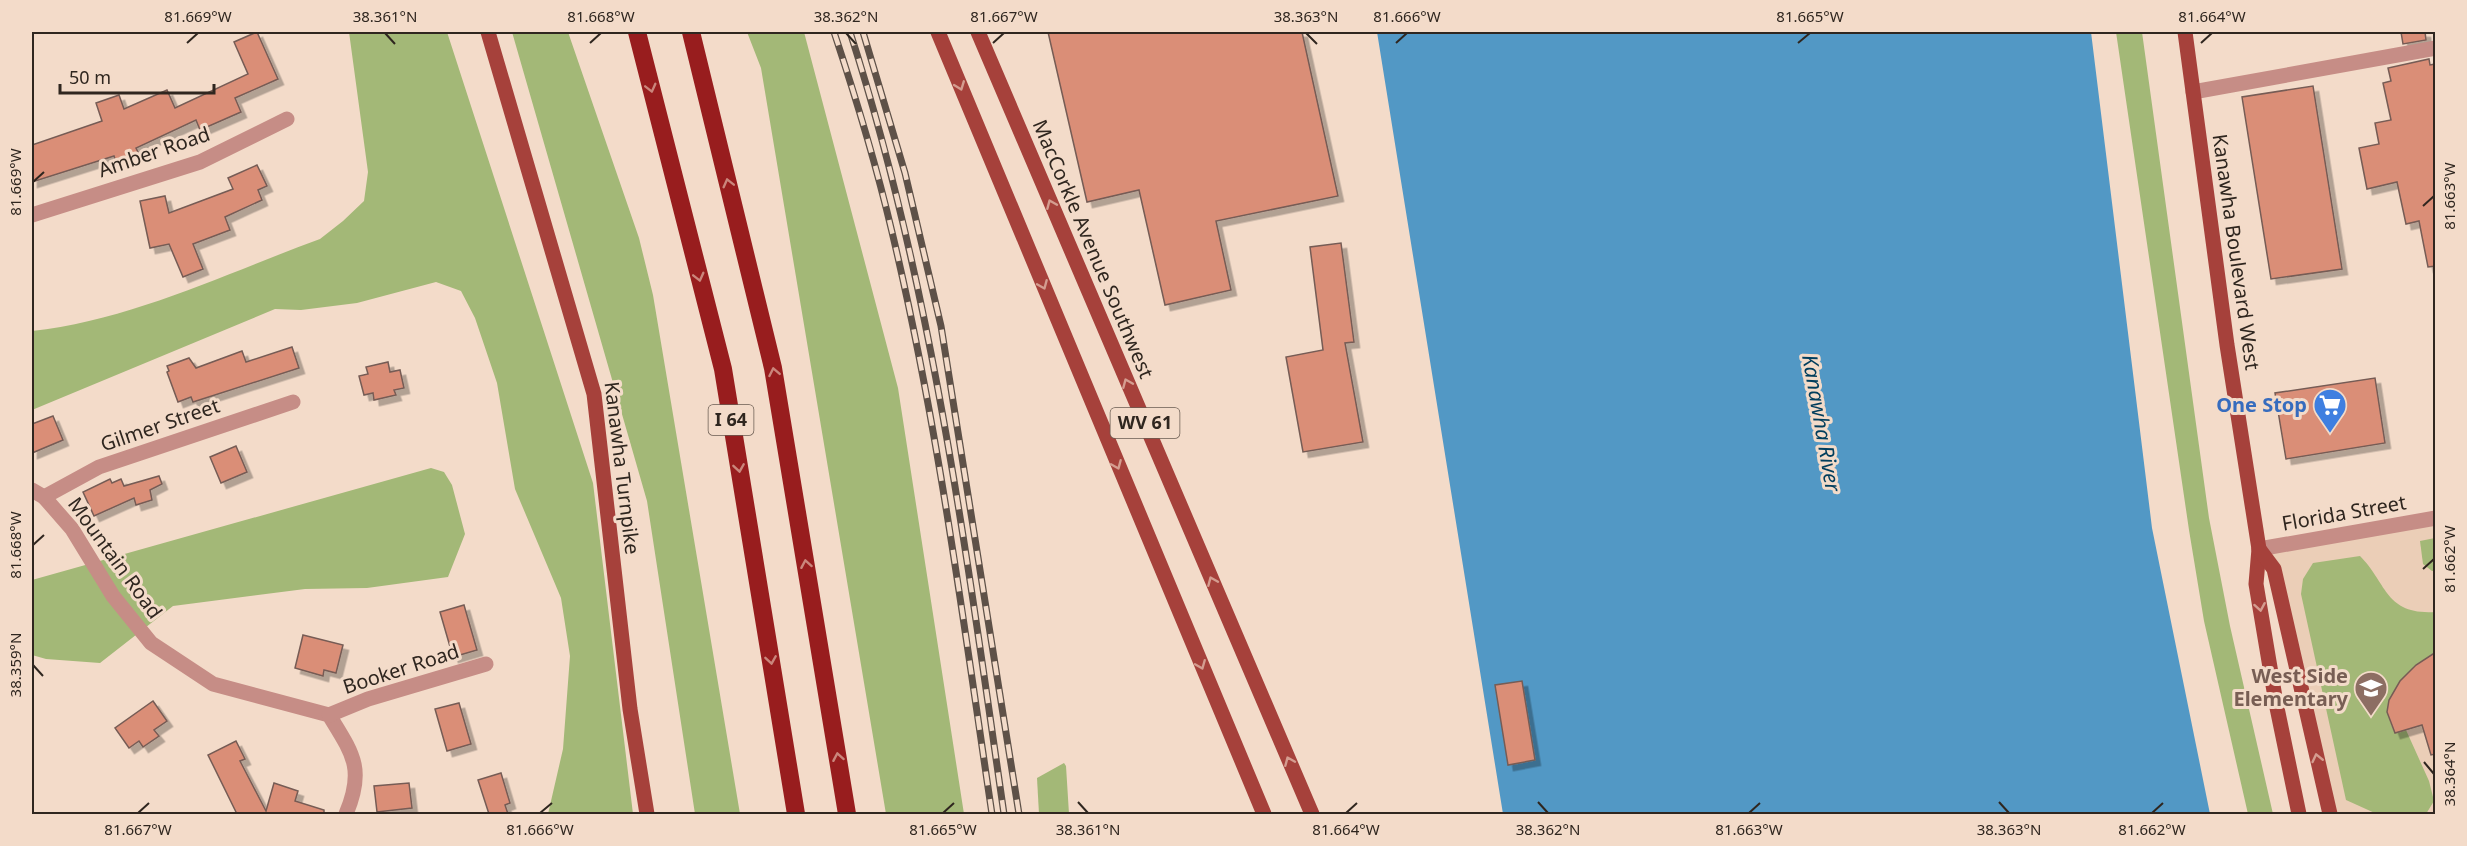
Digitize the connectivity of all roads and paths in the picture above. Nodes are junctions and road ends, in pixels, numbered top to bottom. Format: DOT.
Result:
graph roads {
  1 [pos="488,32"];
  2 [pos="637,32"];
  3 [pos="691,32"];
  4 [pos="938,32"];
  5 [pos="978,32"];
  6 [pos="2185,32"];
  7 [pos="2436,48"];
  8 [pos="2193,92"];
  9 [pos="287,119"];
  10 [pos="32,215"];
  11 [pos="293,402"];
  12 [pos="38,493"];
  13 [pos="2436,518"];
  14 [pos="2259,549"];
  15 [pos="486,664"];
  16 [pos="329,716"];
  17 [pos="346,814"];
  18 [pos="647,814"];
  19 [pos="796,814"];
  20 [pos="848,814"];
  21 [pos="1264,814"];
  22 [pos="1312,814"];
  23 [pos="2299,814"];
  24 [pos="2330,814"];
  1 -- 18 [label="main road, Kanawha Turnpike"];
  2 -- 19 [label="highway, I 64, one-way"];
  20 -- 3 [label="highway, I 64, one-way"];
  4 -- 21 [label="main road, WV 61, one-way"];
  22 -- 5 [label="main road, MacCorkle Avenue Southwest / WV 61, one-way"];
  6 -- 8 [label="main road, Kanawha Boulevard West"];
  7 -- 8 [label="street"];
  8 -- 14 [label="main road, Kanawha Boulevard West"];
  9 -- 10 [label="street, Amber Road"];
  11 -- 12 [label="street, Gilmer Street"];
  12 -- 16 [label="street, Mountain Road"];
  13 -- 14 [label="street, Florida Street"];
  14 -- 23 [label="main road, Kanawha Boulevard West, one-way"];
  24 -- 14 [label="main road, Kanawha Boulevard West, one-way"];
  15 -- 16 [label="street, Booker Road"];
  16 -- 17 [label="street"];
}
